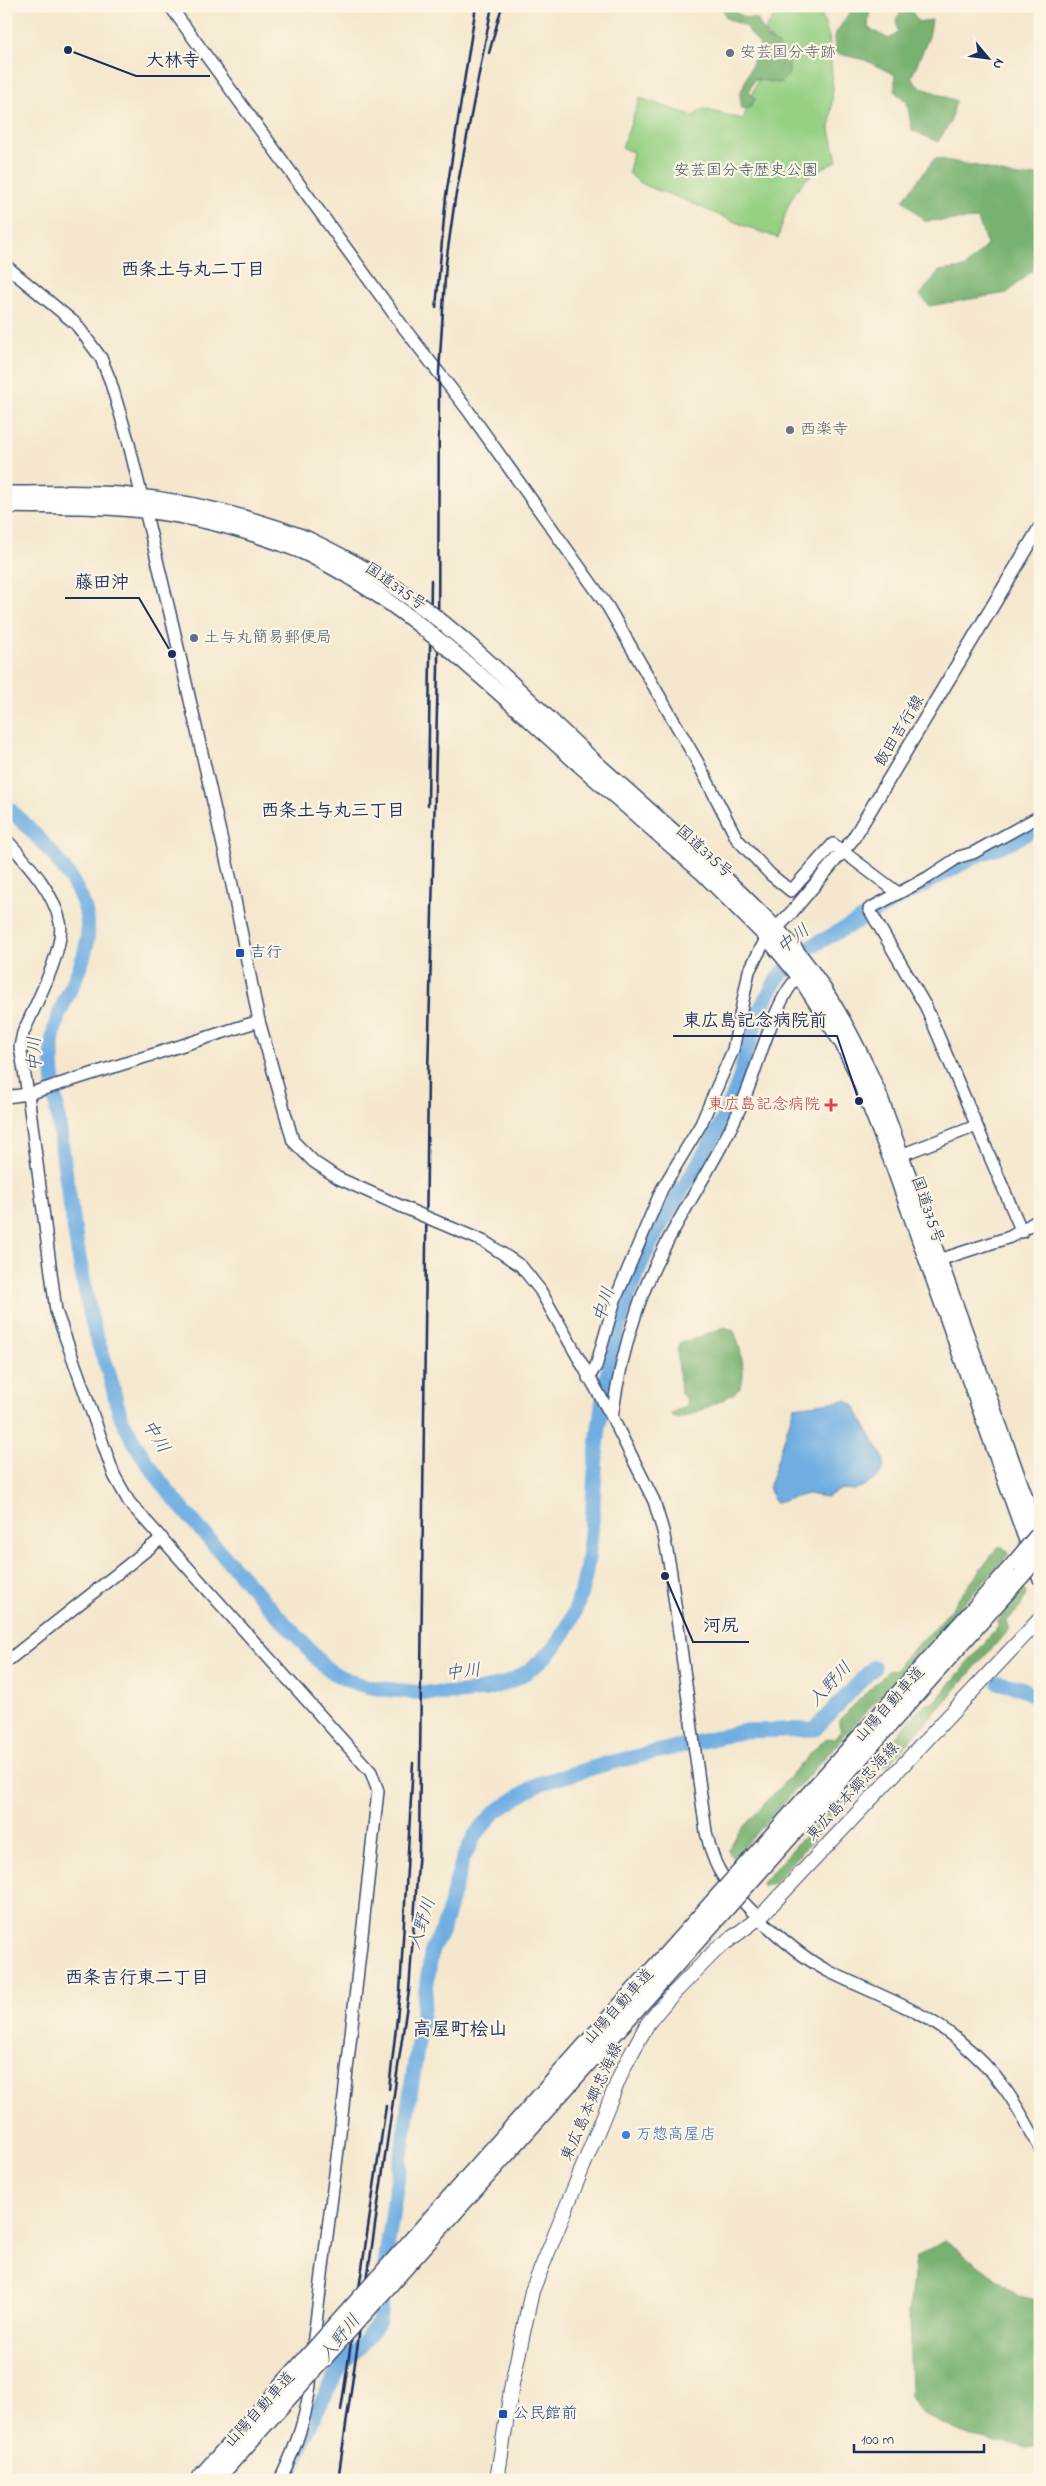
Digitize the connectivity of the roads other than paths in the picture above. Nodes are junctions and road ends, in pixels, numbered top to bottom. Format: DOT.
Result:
graph roads {
  1 [pos="170,6"];
  2 [pos="6,266"];
  3 [pos="6,494"];
  4 [pos="144,504"];
  5 [pos="6,505"];
  6 [pos="1040,526"];
  7 [pos="1040,816"];
  8 [pos="6,839"];
  9 [pos="843,852"];
  10 [pos="898,893"];
  11 [pos="771,933"];
  12 [pos="802,973"];
  13 [pos="259,1021"];
  14 [pos="28,1094"];
  15 [pos="6,1097"];
  16 [pos="976,1126"];
  17 [pos="901,1155"];
  18 [pos="1040,1219"];
  19 [pos="1022,1232"];
  20 [pos="939,1260"];
  21 [pos="591,1383"];
  22 [pos="612,1417"];
  23 [pos="1040,1533"];
  24 [pos="162,1538"];
  25 [pos="1040,1539"];
  26 [pos="1040,1554"];
  27 [pos="1019,1569"];
  28 [pos="1040,1577"];
  29 [pos="1040,1618"];
  30 [pos="6,1662"];
  31 [pos="742,1880"];
  32 [pos="760,1918"];
  33 [pos="1040,2148"];
  34 [pos="198,2480"];
  35 [pos="215,2480"];
  36 [pos="280,2480"];
  37 [pos="497,2480"];
  1 -- 9 [label="street"];
  2 -- 4 [label="street"];
  3 -- 4 [label="highway, 国道375号"];
  4 -- 5 [label="highway, 国道375号"];
  4 -- 11 [label="highway, 国道375号, bridge"];
  4 -- 13 [label="street"];
  6 -- 9 [label="main road, 飯田吉行線"];
  7 -- 10 [label="street"];
  8 -- 14 [label="street"];
  9 -- 10 [label="street"];
  9 -- 11 [label="main road, 飯田吉行線"];
  10 -- 16 [label="street"];
  11 -- 12 [label="highway, 国道375号"];
  11 -- 21 [label="street"];
  12 -- 17 [label="highway, 国道375号"];
  12 -- 22 [label="street"];
  12 -- 28 [label="highway, 国道375号"];
  13 -- 14 [label="street"];
  13 -- 21 [label="street, bridge"];
  14 -- 15 [label="street"];
  14 -- 24 [label="street"];
  16 -- 17 [label="street"];
  16 -- 19 [label="street"];
  17 -- 20 [label="highway, 国道375号"];
  18 -- 19 [label="street"];
  19 -- 20 [label="street"];
  20 -- 25 [label="highway, 国道375号"];
  21 -- 22 [label="street"];
  22 -- 32 [label="street"];
  23 -- 27 [label="highway, 山陽自動車道, bridge"];
  24 -- 30 [label="street"];
  24 -- 36 [label="street"];
  26 -- 27 [label="highway, 山陽自動車道, bridge"];
  27 -- 31 [label="highway, 山陽自動車道"];
  29 -- 32 [label="main road, 東広島本郷忠海線"];
  31 -- 34 [label="highway, 山陽自動車道, bridge"];
  31 -- 35 [label="highway, 山陽自動車道, bridge"];
  32 -- 33 [label="street"];
  32 -- 37 [label="main road, 東広島本郷忠海線"];
}
